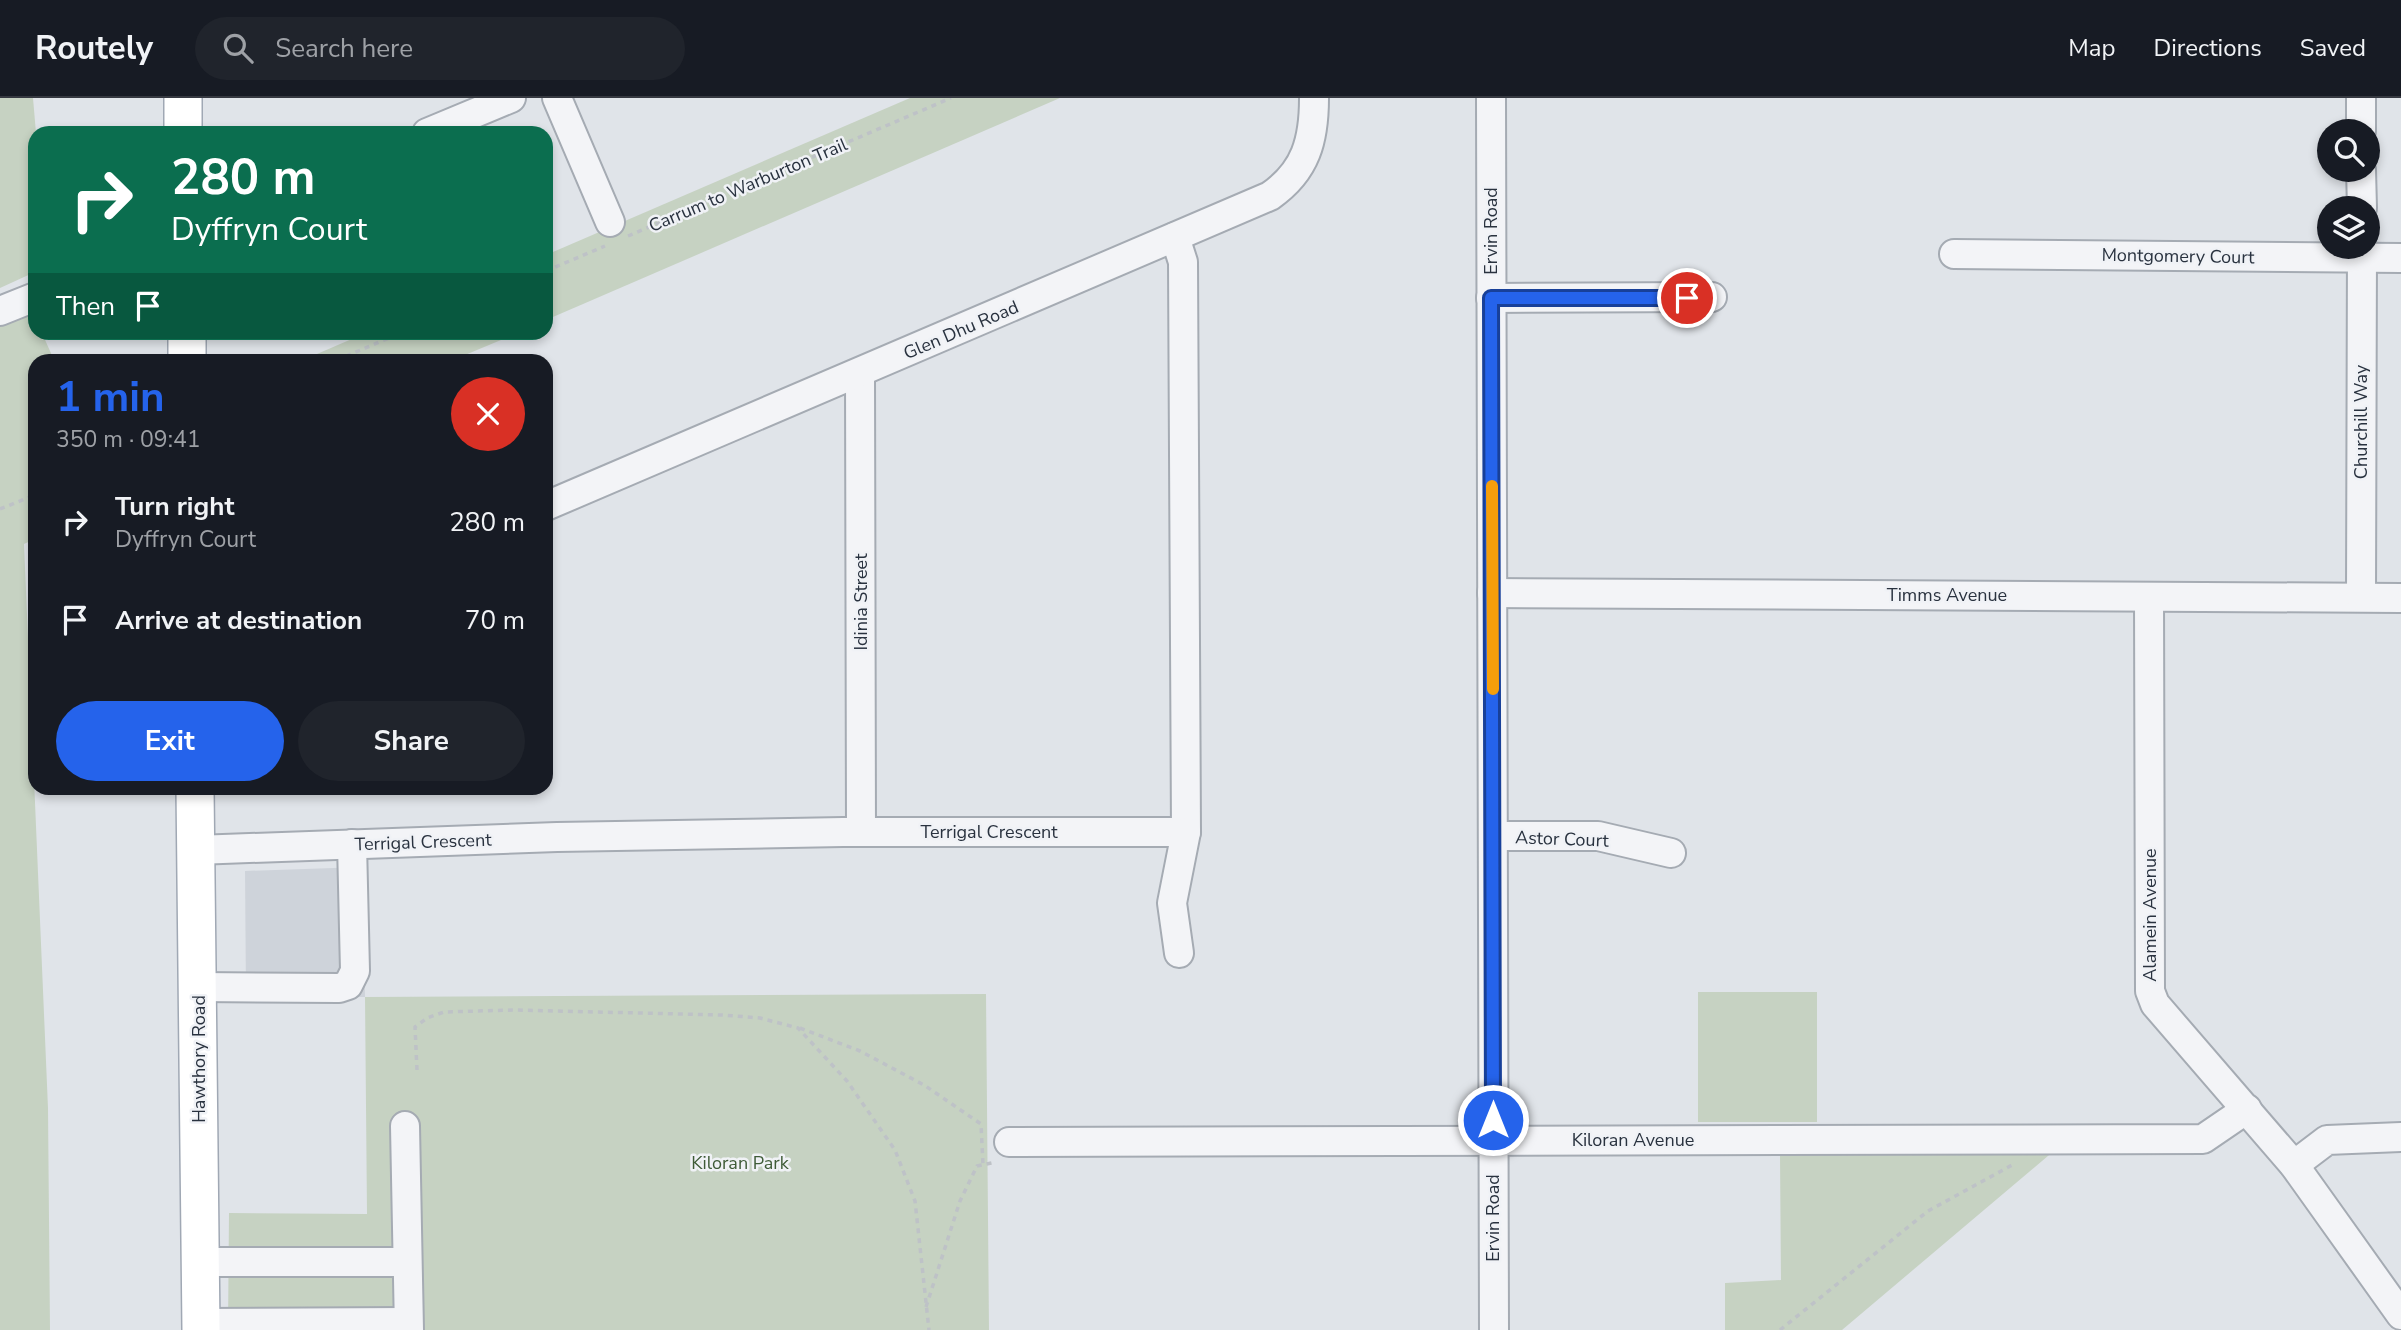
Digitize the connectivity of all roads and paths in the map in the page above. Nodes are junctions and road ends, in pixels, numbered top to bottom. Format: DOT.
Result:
graph roads {
  1 [pos="183,98"];
  2 [pos="511,98"];
  3 [pos="557,98"];
  4 [pos="951,98"];
  5 [pos="1314,98"];
  6 [pos="1491,98"];
  7 [pos="2361,98"];
  8 [pos="2361,119"];
  9 [pos="183,126"];
  10 [pos="444,126"];
  11 [pos="614,235"];
  12 [pos="1175,237"];
  13 [pos="2317,252"];
  14 [pos="1954,254"];
  15 [pos="2380,255"];
  16 [pos="2401,258"];
  17 [pos="2362,259"];
  18 [pos="553,267"];
  19 [pos="1491,298"];
  20 [pos="1712,298"];
  21 [pos="28,300"];
  22 [pos="0,312"];
  23 [pos="383,340"];
  24 [pos="351,354"];
  25 [pos="860,373"];
  26 [pos="28,498"];
  27 [pos="553,503"];
  28 [pos="0,509"];
  29 [pos="1492,593"];
  30 [pos="2149,597"];
  31 [pos="2361,597"];
  32 [pos="2401,598"];
  33 [pos="195,795"];
  34 [pos="861,832"];
  35 [pos="1186,832"];
  36 [pos="1493,836"];
  37 [pos="352,844"];
  38 [pos="196,850"];
  39 [pos="1671,853"];
  40 [pos="1179,953"];
  41 [pos="199,987"];
  42 [pos="798,1028"];
  43 [pos="416,1070"];
  44 [pos="2247,1109"];
  45 [pos="405,1125"];
  46 [pos="2401,1137"];
  47 [pos="1493,1140"];
  48 [pos="2023,1140"];
  49 [pos="1003,1152"];
  50 [pos="983,1165"];
  51 [pos="2294,1165"];
  52 [pos="201,1262"];
  53 [pos="407,1262"];
  54 [pos="925,1310"];
  55 [pos="2401,1315"];
  56 [pos="201,1326"];
  57 [pos="408,1326"];
  58 [pos="929,1330"];
  59 [pos="1494,1330"];
  60 [pos="1780,1330"];
  1 -- 9 [label="main road"];
  2 -- 10 [label="street"];
  3 -- 11 [label="street"];
  4 -- 11 [label="path, Carrum to Warburton Trail"];
  5 -- 12 [label="street, Glen Dhu Road"];
  6 -- 19 [label="street, Ervin Road"];
  7 -- 8 [label="street"];
  11 -- 18 [label="path, Carrum to Warburton Trail"];
  12 -- 25 [label="street, Glen Dhu Road"];
  12 -- 35 [label="street"];
  13 -- 14 [label="street, Montgomery Court"];
  15 -- 16 [label="street, Montgomery Court"];
  17 -- 31 [label="street, Churchill Way"];
  19 -- 20 [label="street"];
  19 -- 29 [label="street, Ervin Road"];
  21 -- 22 [label="street"];
  23 -- 24 [label="path"];
  25 -- 27 [label="street, Glen Dhu Road"];
  25 -- 34 [label="street, Idinia Street"];
  26 -- 28 [label="path"];
  29 -- 30 [label="street, Timms Avenue"];
  29 -- 36 [label="street, Ervin Road"];
  30 -- 31 [label="street, Timms Avenue"];
  30 -- 44 [label="street, Alamein Avenue"];
  31 -- 32 [label="street, Timms Avenue"];
  33 -- 38 [label="main road, Hawthory Road"];
  34 -- 35 [label="street, Terrigal Crescent"];
  34 -- 37 [label="street, Terrigal Crescent"];
  35 -- 40 [label="street"];
  36 -- 39 [label="street, Astor Court"];
  36 -- 47 [label="street, Ervin Road"];
  37 -- 38 [label="street, Terrigal Crescent"];
  37 -- 41 [label="street"];
  38 -- 41 [label="main road, Hawthory Road"];
  41 -- 52 [label="main road, Hawthory Road"];
  42 -- 43 [label="path"];
  42 -- 50 [label="path"];
  42 -- 54 [label="path"];
  44 -- 48 [label="street, Kiloran Avenue"];
  44 -- 51 [label="street, Alamein Avenue"];
  45 -- 53 [label="street"];
  46 -- 51 [label="street"];
  47 -- 48 [label="street, Kiloran Avenue"];
  47 -- 49 [label="street, Kiloran Avenue"];
  47 -- 59 [label="street, Ervin Road"];
  48 -- 60 [label="path"];
  49 -- 50 [label="path"];
  50 -- 54 [label="path"];
  51 -- 55 [label="street, Alamein Avenue"];
  52 -- 53 [label="street"];
  52 -- 56 [label="main road, Hawthory Road"];
  53 -- 57 [label="street"];
  54 -- 58 [label="path"];
  56 -- 57 [label="street"];
}
